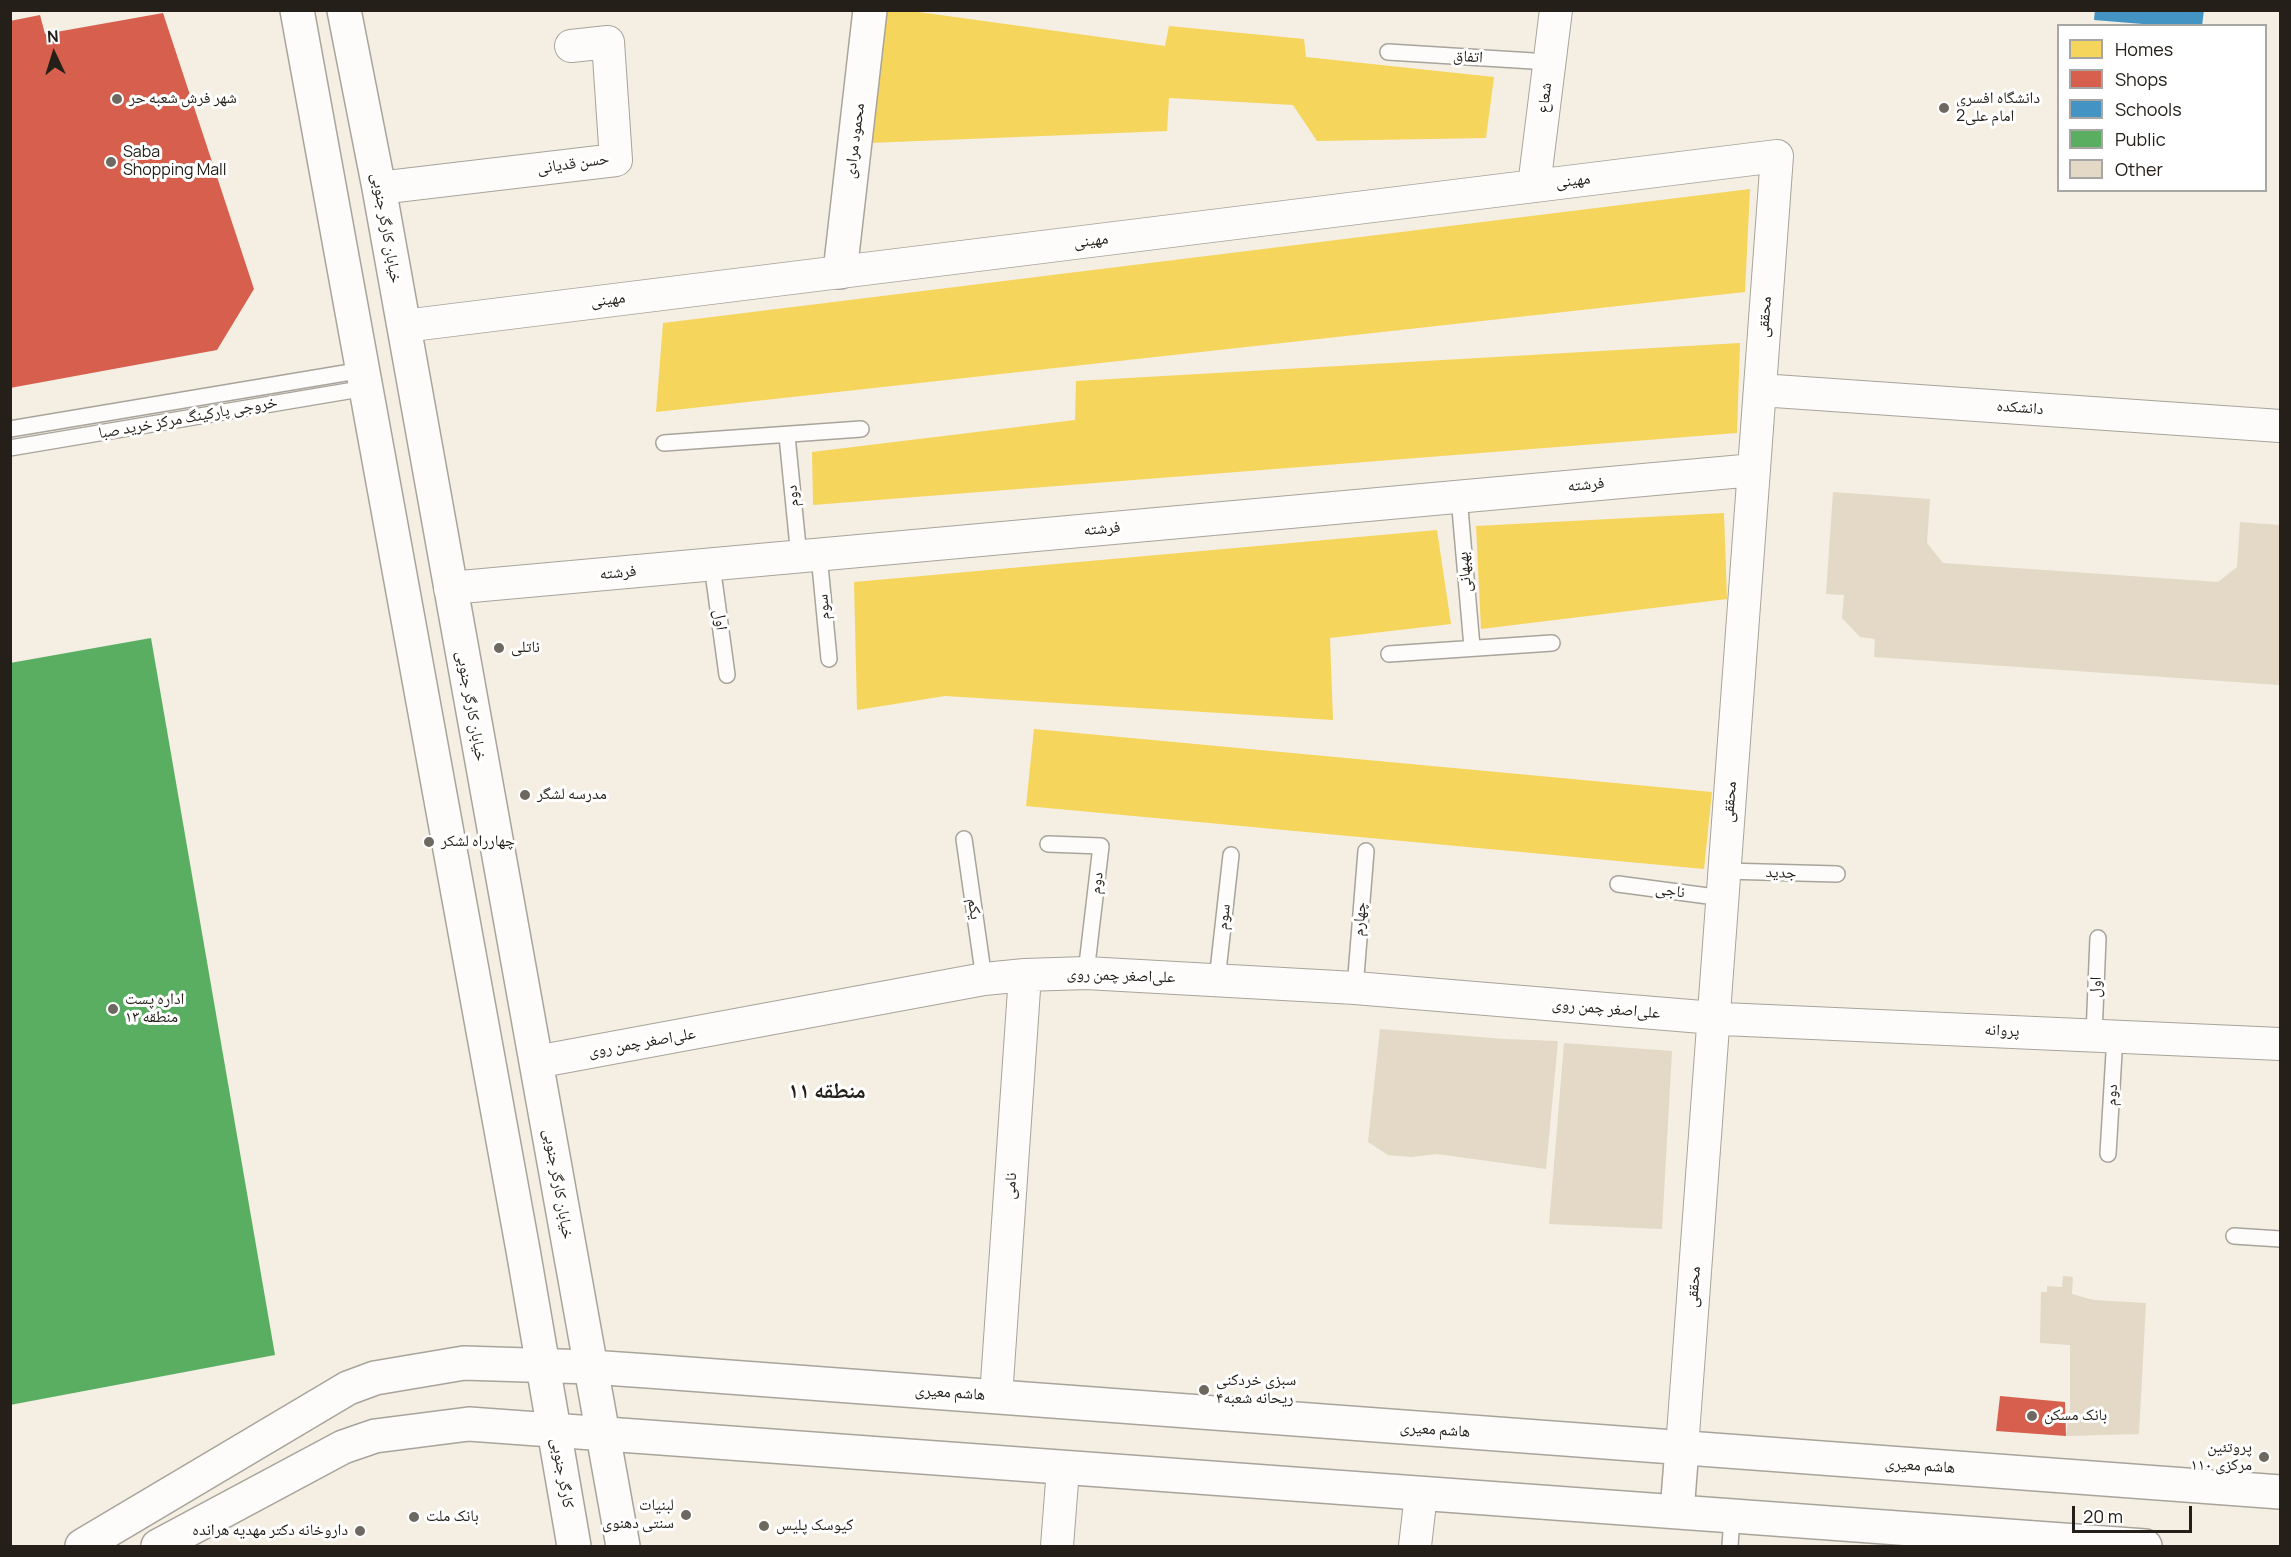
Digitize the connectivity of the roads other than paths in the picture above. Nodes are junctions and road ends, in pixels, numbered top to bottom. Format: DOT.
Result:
graph roads {
  1 [pos="297,10"];
  2 [pos="344,10"];
  3 [pos="870,10"];
  4 [pos="1556,10"];
  5 [pos="571,46"];
  6 [pos="1388,52"];
  7 [pos="1549,62"];
  8 [pos="1777,156"];
  9 [pos="1534,186"];
  10 [pos="379,188"];
  11 [pos="840,272"];
  12 [pos="404,326"];
  13 [pos="365,379"];
  14 [pos="1760,390"];
  15 [pos="2280,426"];
  16 [pos="10,429"];
  17 [pos="861,429"];
  18 [pos="787,436"];
  19 [pos="664,443"];
  20 [pos="10,448"];
  21 [pos="1754,470"];
  22 [pos="1459,497"];
  23 [pos="809,556"];
  24 [pos="712,565"];
  25 [pos="450,588"];
  26 [pos="1552,643"];
  27 [pos="1472,647"];
  28 [pos="1389,654"];
  29 [pos="829,659"];
  30 [pos="727,675"];
  31 [pos="964,839"];
  32 [pos="1048,844"];
  33 [pos="1366,851"];
  34 [pos="1231,855"];
  35 [pos="1837,874"];
  36 [pos="1618,884"];
  37 [pos="1724,885"];
  38 [pos="2098,938"];
  39 [pos="1086,973"];
  40 [pos="1025,975"];
  41 [pos="984,980"];
  42 [pos="1217,980"];
  43 [pos="1355,988"];
  44 [pos="1718,1018"];
  45 [pos="2104,1036"];
  46 [pos="2280,1044"];
  47 [pos="536,1062"];
  48 [pos="2108,1154"];
  49 [pos="2234,1236"];
  50 [pos="2280,1239"];
  51 [pos="542,1365"];
  52 [pos="590,1367"];
  53 [pos="996,1397"];
  54 [pos="552,1415"];
  55 [pos="603,1435"];
  56 [pos="1682,1448"];
  57 [pos="1063,1468"];
  58 [pos="2280,1492"];
  59 [pos="1421,1494"];
  60 [pos="1677,1512"];
  61 [pos="1731,1532"];
  62 [pos="82,1546"];
  63 [pos="158,1546"];
  64 [pos="574,1546"];
  65 [pos="623,1546"];
  66 [pos="1057,1546"];
  67 [pos="1415,1546"];
  68 [pos="2145,1546"];
  1 -- 13 [label="main road"];
  2 -- 10 [label="main road, خیابان کارگر جنوبی"];
  3 -- 11 [label="main road, محمود مرادی"];
  4 -- 7 [label="street, شعاع"];
  5 -- 10 [label="street, حسن قدیانی"];
  6 -- 7 [label="lane, اتفاق"];
  7 -- 9 [label="street, شعاع"];
  8 -- 9 [label="street, مهینی"];
  8 -- 14 [label="street, محققی"];
  9 -- 11 [label="street, مهینی"];
  10 -- 12 [label="main road, خیابان کارگر جنوبی"];
  11 -- 12 [label="street, مهینی"];
  12 -- 25 [label="main road, خیابان کارگر جنوبی"];
  13 -- 16 [label="lane"];
  13 -- 20 [label="lane, خروجی پارکینگ مرکز خرید صبا"];
  13 -- 51 [label="main road"];
  14 -- 15 [label="street, دانشکده"];
  14 -- 21 [label="street, محققی"];
  17 -- 18 [label="lane"];
  18 -- 19 [label="lane"];
  18 -- 23 [label="lane, دوم"];
  21 -- 22 [label="street, فرشته"];
  21 -- 37 [label="street, محققی"];
  22 -- 23 [label="street, فرشته"];
  22 -- 27 [label="lane, بهبهانی"];
  23 -- 24 [label="street, فرشته"];
  23 -- 29 [label="lane, سوم"];
  24 -- 25 [label="street, فرشته"];
  24 -- 30 [label="lane, اول"];
  25 -- 47 [label="main road, خیابان کارگر جنوبی"];
  26 -- 27 [label="lane"];
  27 -- 28 [label="lane"];
  31 -- 41 [label="lane, یکم"];
  32 -- 39 [label="lane, دوم"];
  33 -- 43 [label="lane, چهارم"];
  34 -- 42 [label="lane, سوم"];
  35 -- 37 [label="lane, جدید"];
  36 -- 37 [label="lane, ناجی"];
  37 -- 44 [label="street, محققی"];
  38 -- 45 [label="lane, اول"];
  39 -- 40 [label="street, علی‌اصغر چمن روی"];
  39 -- 42 [label="street, علی‌اصغر چمن روی"];
  40 -- 41 [label="street, علی‌اصغر چمن روی"];
  40 -- 53 [label="street, نامی"];
  41 -- 47 [label="street, علی‌اصغر چمن روی"];
  42 -- 43 [label="street, علی‌اصغر چمن روی"];
  43 -- 44 [label="street, علی‌اصغر چمن روی"];
  44 -- 45 [label="street, پروانه"];
  44 -- 56 [label="street, محققی"];
  45 -- 46 [label="street, پروانه"];
  45 -- 48 [label="lane, دوم"];
  47 -- 52 [label="main road, خیابان کارگر جنوبی"];
  49 -- 50 [label="lane"];
  51 -- 52 [label="main road, هاشم معیری"];
  51 -- 54 [label="main road"];
  51 -- 62 [label="main road, هاشم معیری"];
  52 -- 53 [label="main road, هاشم معیری"];
  52 -- 55 [label="main road, خیابان کارگر جنوبی"];
  53 -- 56 [label="main road, هاشم معیری"];
  54 -- 55 [label="main road"];
  54 -- 63 [label="main road"];
  54 -- 64 [label="main road, کارگر جنوبی"];
  55 -- 57 [label="main road"];
  55 -- 65 [label="main road"];
  56 -- 58 [label="main road, هاشم معیری"];
  56 -- 60 [label="main road"];
  57 -- 59 [label="main road"];
  57 -- 66 [label="street"];
  59 -- 60 [label="main road"];
  59 -- 67 [label="street"];
  60 -- 61 [label="main road"];
  61 -- 68 [label="main road"];
}
